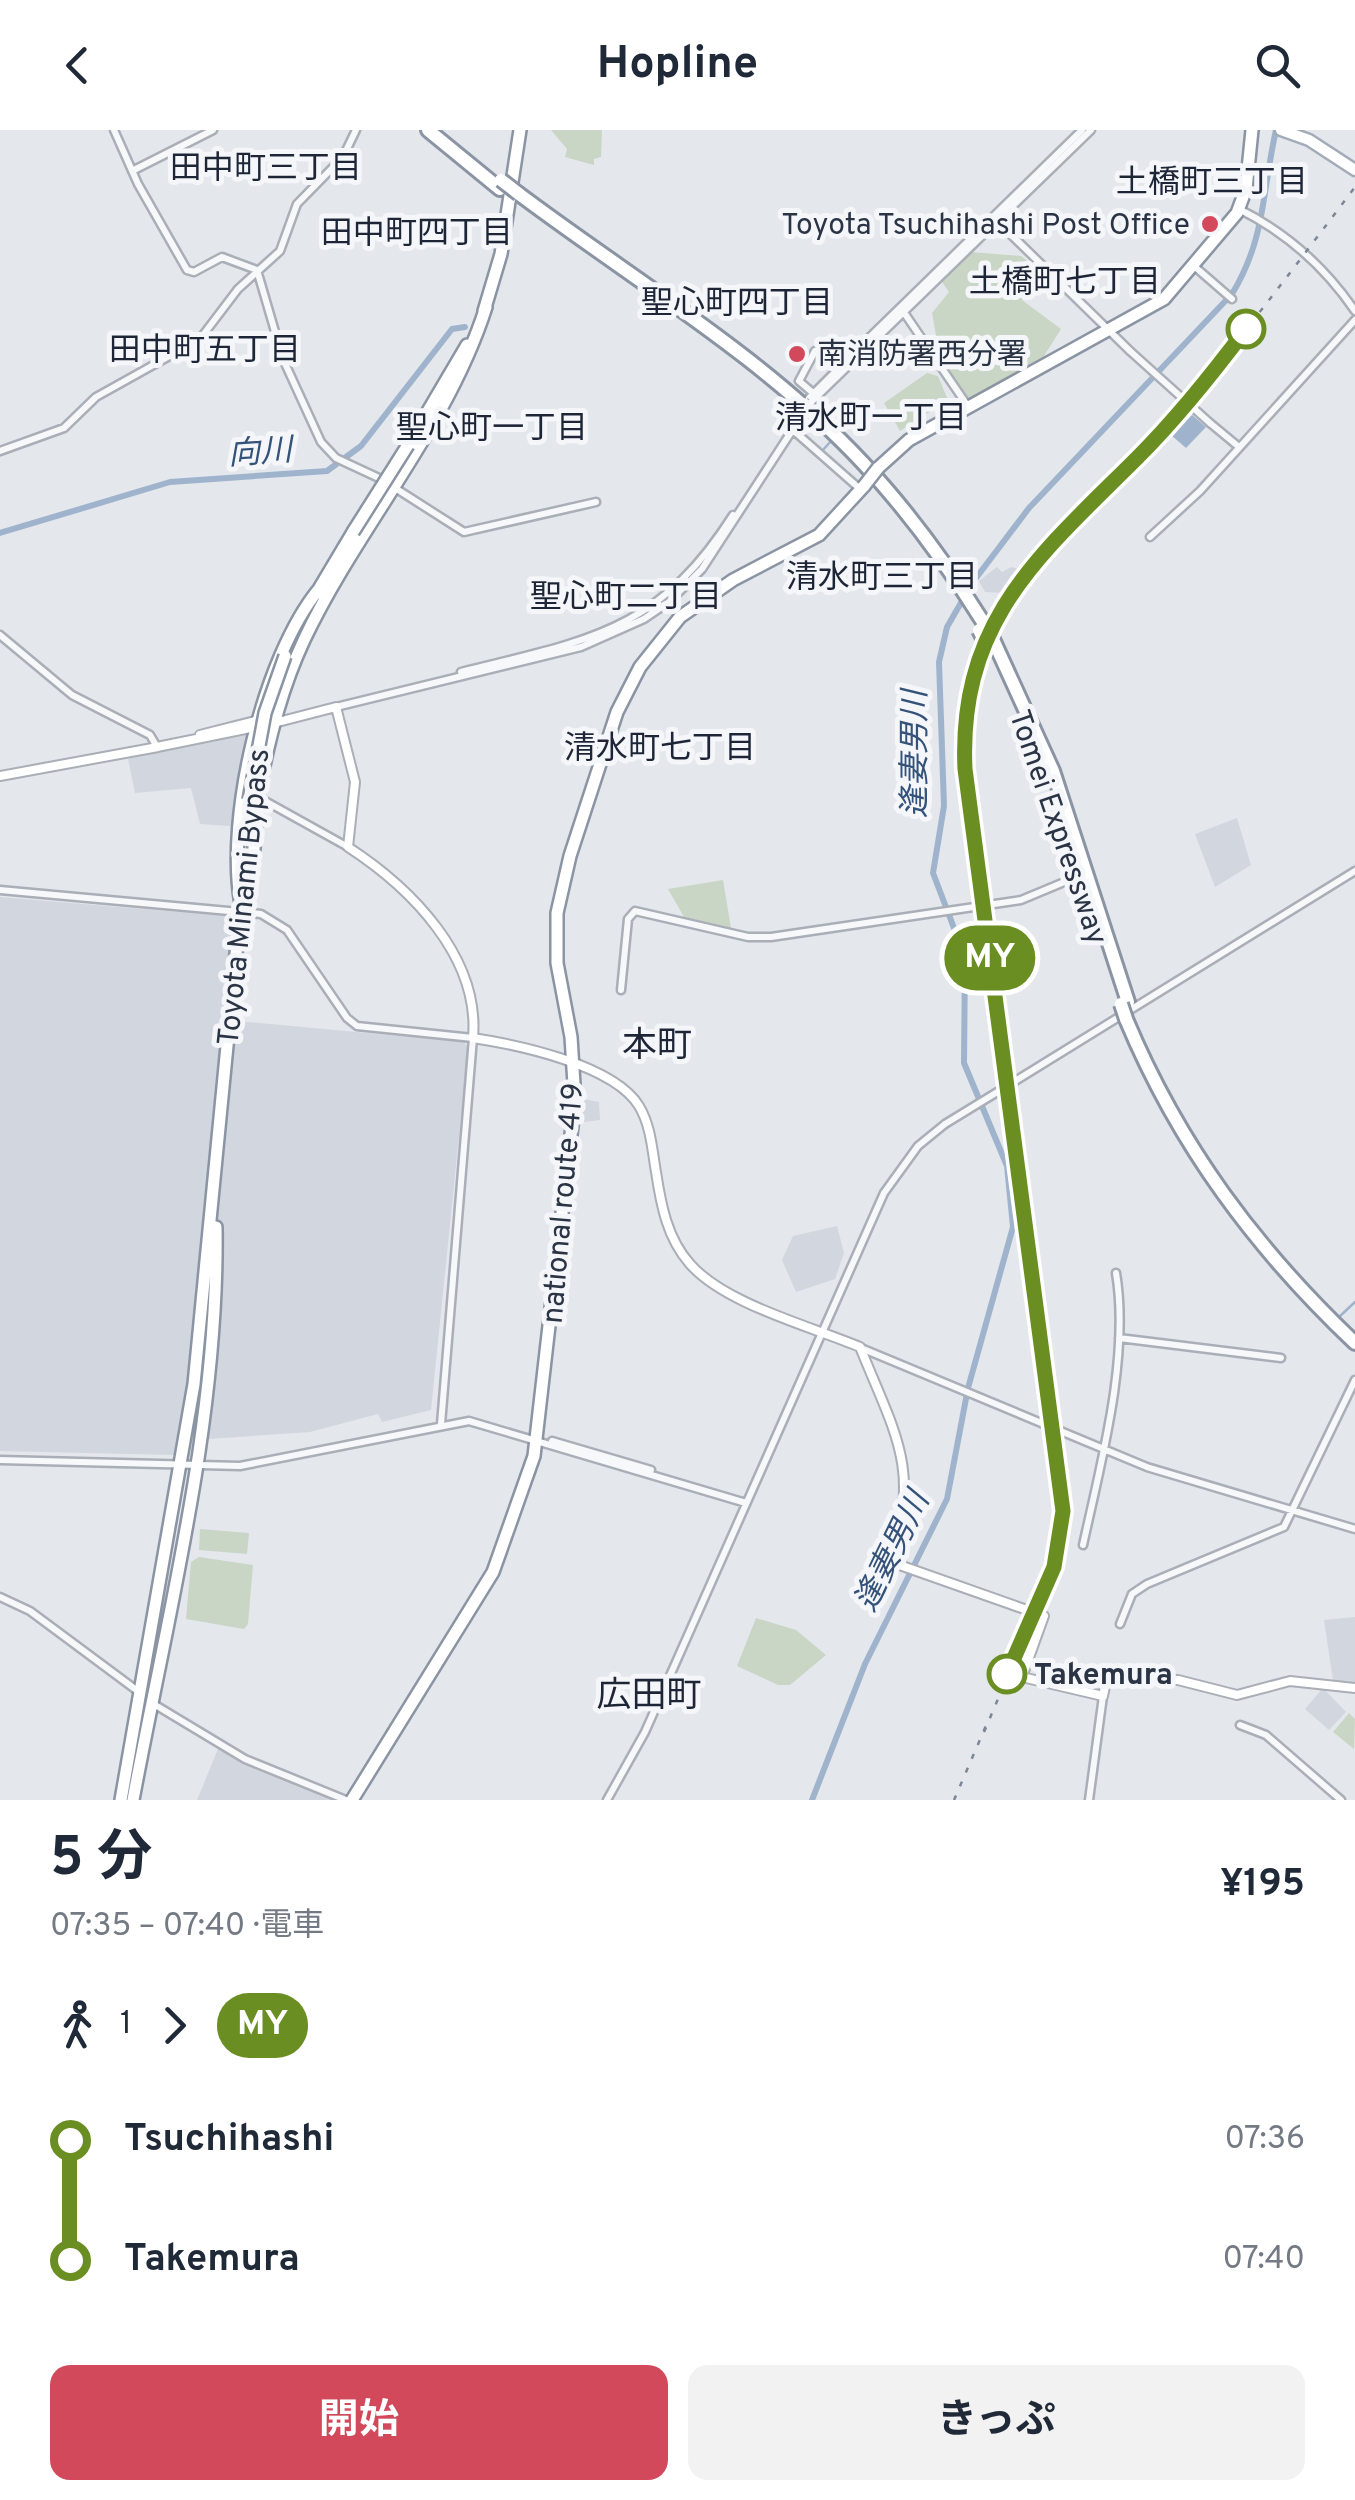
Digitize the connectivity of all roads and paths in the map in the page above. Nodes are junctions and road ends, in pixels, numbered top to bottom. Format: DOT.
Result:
graph roads {
  1 [pos="114,130"];
  2 [pos="213,130"];
  3 [pos="356,130"];
  4 [pos="428,130"];
  5 [pos="437,130"];
  6 [pos="1082,130"];
  7 [pos="1091,130"];
  8 [pos="1252,130"];
  9 [pos="1280,130"];
  10 [pos="1302,130"];
  11 [pos="516,134"];
  12 [pos="1355,162"];
  13 [pos="1355,170"];
  14 [pos="132,171"];
  15 [pos="500,185"];
  16 [pos="1239,209"];
  17 [pos="996,220"];
  18 [pos="1194,266"];
  19 [pos="257,270"];
  20 [pos="1232,299"];
  21 [pos="486,307"];
  22 [pos="904,311"];
  23 [pos="1355,311"];
  24 [pos="1355,320"];
  25 [pos="1109,332"];
  26 [pos="815,350"];
  27 [pos="437,397"];
  28 [pos="811,397"];
  29 [pos="970,409"];
  30 [pos="794,426"];
  31 [pos="1238,447"];
  32 [pos="0,451"];
  33 [pos="394,486"];
  34 [pos="862,488"];
  35 [pos="596,502"];
  36 [pos="1150,537"];
  37 [pos="319,589"];
  38 [pos="667,600"];
  39 [pos="680,617"];
  40 [pos="0,635"];
  41 [pos="337,705"];
  42 [pos="273,721"];
  43 [pos="257,724"];
  44 [pos="157,747"];
  45 [pos="257,768"];
  46 [pos="0,776"];
  47 [pos="253,804"];
  48 [pos="348,847"];
  49 [pos="1355,871"];
  50 [pos="1069,880"];
  51 [pos="0,890"];
  52 [pos="241,904"];
  53 [pos="621,990"];
  54 [pos="1127,1010"];
  55 [pos="473,1038"];
  56 [pos="574,1065"];
  57 [pos="215,1203"];
  58 [pos="1116,1272"];
  59 [pos="822,1332"];
  60 [pos="1355,1334"];
  61 [pos="1118,1338"];
  62 [pos="1355,1343"];
  63 [pos="860,1348"];
  64 [pos="1281,1358"];
  65 [pos="1355,1380"];
  66 [pos="441,1424"];
  67 [pos="536,1440"];
  68 [pos="1103,1450"];
  69 [pos="0,1460"];
  70 [pos="188,1466"];
  71 [pos="746,1501"];
  72 [pos="1294,1513"];
  73 [pos="1355,1529"];
  74 [pos="1083,1544"];
  75 [pos="0,1597"];
  76 [pos="1120,1624"];
  77 [pos="1355,1688"];
  78 [pos="140,1693"];
  79 [pos="1103,1696"];
  80 [pos="151,1703"];
  81 [pos="1240,1725"];
  82 [pos="121,1800"];
  83 [pos="133,1800"];
  84 [pos="349,1800"];
  85 [pos="607,1800"];
  86 [pos="1089,1800"];
  87 [pos="1341,1800"];
  1 -- 14 [label="street"];
  2 -- 14 [label="street"];
  3 -- 19 [label="street"];
  4 -- 15 [label="highway, Tomei Expressway"];
  5 -- 15 [label="highway, Tomei Expressway"];
  6 -- 17 [label="street"];
  7 -- 17 [label="street"];
  8 -- 16 [label="highway"];
  9 -- 13 [label="main road"];
  10 -- 12 [label="main road"];
  11 -- 21 [label="highway, Toyota Minami Bypass"];
  11 -- 27 [label="highway, Toyota Minami Bypass"];
  14 -- 19 [label="street"];
  15 -- 54 [label="highway, Tomei Expressway, bridge"];
  16 -- 18 [label="highway, national route 419"];
  16 -- 23 [label="street"];
  17 -- 22 [label="street"];
  17 -- 25 [label="street"];
  17 -- 28 [label="street"];
  18 -- 20 [label="street"];
  18 -- 25 [label="highway, national route 419"];
  19 -- 32 [label="street"];
  19 -- 33 [label="street"];
  21 -- 27 [label="highway, Toyota Minami Bypass"];
  21 -- 33 [label="highway"];
  22 -- 28 [label="street"];
  22 -- 29 [label="street"];
  24 -- 31 [label="street"];
  25 -- 29 [label="highway, national route 419"];
  25 -- 31 [label="street, bridge"];
  26 -- 28 [label="street"];
  27 -- 37 [label="highway, Toyota Minami Bypass, bridge"];
  28 -- 30 [label="street, bridge"];
  29 -- 34 [label="highway, national route 419, bridge"];
  30 -- 34 [label="street"];
  30 -- 38 [label="street"];
  31 -- 36 [label="street"];
  33 -- 35 [label="street"];
  33 -- 42 [label="highway"];
  34 -- 39 [label="highway, national route 419"];
  37 -- 43 [label="highway"];
  37 -- 47 [label="highway, Toyota Minami Bypass, bridge"];
  38 -- 39 [label="street"];
  38 -- 41 [label="street"];
  39 -- 56 [label="highway, national route 419"];
  40 -- 44 [label="street"];
  41 -- 42 [label="main road"];
  41 -- 48 [label="main road"];
  42 -- 43 [label="main road"];
  42 -- 47 [label="highway, bridge"];
  43 -- 44 [label="main road"];
  43 -- 52 [label="highway"];
  44 -- 46 [label="main road"];
  45 -- 48 [label="street"];
  47 -- 52 [label="highway, Toyota Minami Bypass"];
  48 -- 55 [label="main road"];
  49 -- 59 [label="street, bridge"];
  50 -- 53 [label="street"];
  51 -- 55 [label="street"];
  52 -- 57 [label="highway, Toyota Minami Bypass, bridge"];
  54 -- 60 [label="highway, Tomei Expressway"];
  54 -- 62 [label="highway, Tomei Expressway"];
  55 -- 56 [label="main road"];
  55 -- 66 [label="street"];
  56 -- 59 [label="main road"];
  56 -- 67 [label="highway, national route 419"];
  57 -- 70 [label="highway, Toyota Minami Bypass"];
  57 -- 70 [label="highway, Toyota Minami Bypass"];
  58 -- 61 [label="street"];
  59 -- 63 [label="main road"];
  59 -- 71 [label="street"];
  61 -- 64 [label="street"];
  61 -- 68 [label="street"];
  63 -- 68 [label="street"];
  63 -- 79 [label="main road"];
  65 -- 72 [label="street"];
  66 -- 67 [label="street"];
  66 -- 70 [label="street"];
  67 -- 71 [label="street"];
  67 -- 84 [label="highway, national route 419"];
  68 -- 72 [label="street"];
  68 -- 74 [label="street"];
  69 -- 70 [label="street"];
  70 -- 78 [label="highway, Toyota Minami Bypass"];
  70 -- 80 [label="highway, Toyota Minami Bypass"];
  71 -- 85 [label="street"];
  72 -- 73 [label="street"];
  72 -- 76 [label="street"];
  75 -- 78 [label="street"];
  77 -- 79 [label="main road"];
  78 -- 80 [label="street"];
  78 -- 82 [label="highway, Toyota Minami Bypass"];
  79 -- 86 [label="street"];
  80 -- 83 [label="highway, Toyota Minami Bypass"];
  80 -- 84 [label="street"];
  81 -- 87 [label="street"];
}
